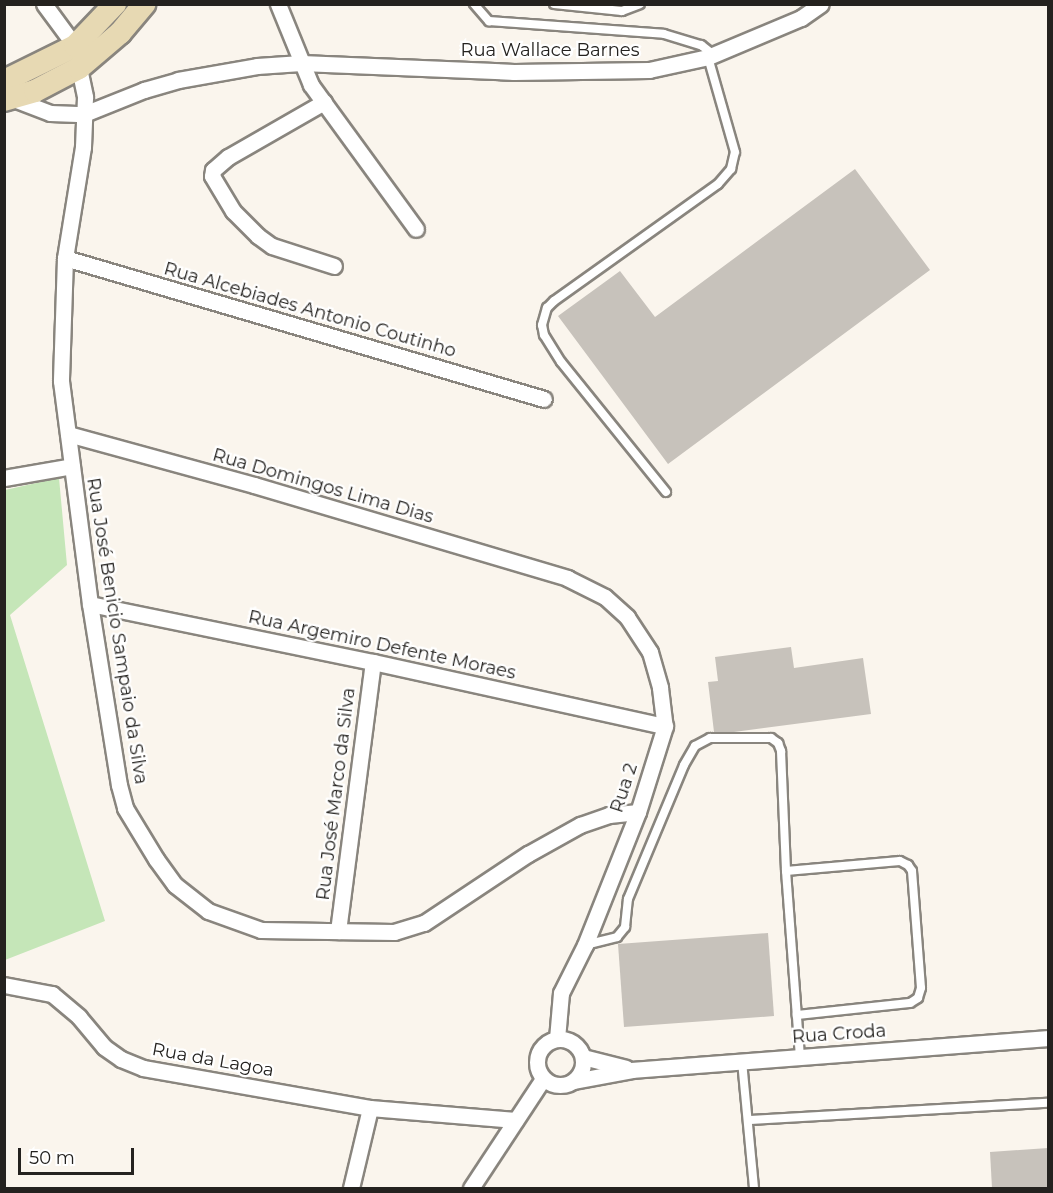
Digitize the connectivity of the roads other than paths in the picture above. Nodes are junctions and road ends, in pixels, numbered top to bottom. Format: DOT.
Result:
graph roads {
  1 [pos="44,4"];
  2 [pos="115,4"];
  3 [pos="144,4"];
  4 [pos="278,4"];
  5 [pos="554,4"];
  6 [pos="640,4"];
  7 [pos="821,4"];
  8 [pos="479,6"];
  9 [pos="711,56"];
  10 [pos="77,57"];
  11 [pos="301,63"];
  12 [pos="7,93"];
  13 [pos="324,102"];
  14 [pos="84,114"];
  15 [pos="416,229"];
  16 [pos="65,258"];
  17 [pos="334,266"];
  18 [pos="544,399"];
  19 [pos="68,434"];
  20 [pos="72,466"];
  21 [pos="4,478"];
  22 [pos="666,492"];
  23 [pos="567,578"];
  24 [pos="90,604"];
  25 [pos="373,662"];
  26 [pos="665,726"];
  27 [pos="638,812"];
  28 [pos="786,871"];
  29 [pos="338,931"];
  30 [pos="585,945"];
  31 [pos="4,985"];
  32 [pos="797,1015"];
  33 [pos="1048,1038"];
  34 [pos="557,1039"];
  35 [pos="800,1056"];
  36 [pos="583,1057"];
  37 [pos="742,1061"];
  38 [pos="632,1070"];
  39 [pos="543,1079"];
  40 [pos="574,1081"];
  41 [pos="1048,1103"];
  42 [pos="370,1108"];
  43 [pos="516,1120"];
  44 [pos="750,1120"];
  45 [pos="351,1188"];
  46 [pos="471,1188"];
  47 [pos="754,1188"];
  1 -- 10 [label="street"];
  2 -- 10 [label="main road"];
  3 -- 10 [label="main road"];
  4 -- 11 [label="street"];
  5 -- 6 [label="lane"];
  7 -- 9 [label="street, Rua Wallace Barnes"];
  8 -- 9 [label="lane"];
  9 -- 11 [label="street, Rua Wallace Barnes"];
  9 -- 22 [label="lane"];
  10 -- 12 [label="main road"];
  10 -- 14 [label="street"];
  11 -- 13 [label="street"];
  11 -- 14 [label="street, Rua Wallace Barnes"];
  12 -- 14 [label="street, Rua Wallace Barnes"];
  13 -- 15 [label="street"];
  13 -- 17 [label="street"];
  14 -- 16 [label="street, Rua José Benicio Sampaio da Silva"];
  16 -- 18 [label="street, Rua Alcebiades Antonio Coutinho"];
  16 -- 19 [label="street, Rua José Benicio Sampaio da Silva"];
  19 -- 20 [label="street, Rua José Benicio Sampaio da Silva"];
  19 -- 23 [label="street, Rua Domingos Lima Dias"];
  20 -- 21 [label="street"];
  20 -- 24 [label="street, Rua José Benicio Sampaio da Silva"];
  23 -- 26 [label="street, Rua 2"];
  24 -- 25 [label="street, Rua Argemiro Defente Moraes"];
  24 -- 29 [label="street, Rua José Benicio Sampaio da Silva"];
  25 -- 26 [label="street, Rua Argemiro Defente Moraes"];
  25 -- 29 [label="street, Rua José Marco da Silva"];
  26 -- 27 [label="street, Rua 2"];
  27 -- 29 [label="street, Rua José Benicio Sampaio da Silva"];
  27 -- 30 [label="street, Rua 2"];
  28 -- 30 [label="lane"];
  28 -- 32 [label="lane"];
  28 -- 32 [label="lane"];
  30 -- 34 [label="street, Rua 2"];
  31 -- 42 [label="street, Rua da Lagoa"];
  32 -- 35 [label="lane"];
  33 -- 35 [label="street, Rua Croda"];
  34 -- 36 [label="street"];
  34 -- 39 [label="street"];
  35 -- 37 [label="street, Rua Croda"];
  36 -- 38 [label="street, Rua Croda"];
  36 -- 40 [label="street"];
  37 -- 38 [label="street, Rua Croda"];
  37 -- 44 [label="lane"];
  38 -- 40 [label="street, Rua Croda"];
  39 -- 40 [label="street"];
  39 -- 43 [label="street"];
  41 -- 44 [label="lane"];
  42 -- 43 [label="street, Rua da Lagoa"];
  42 -- 45 [label="street"];
  43 -- 46 [label="street"];
  44 -- 47 [label="lane"];
}
